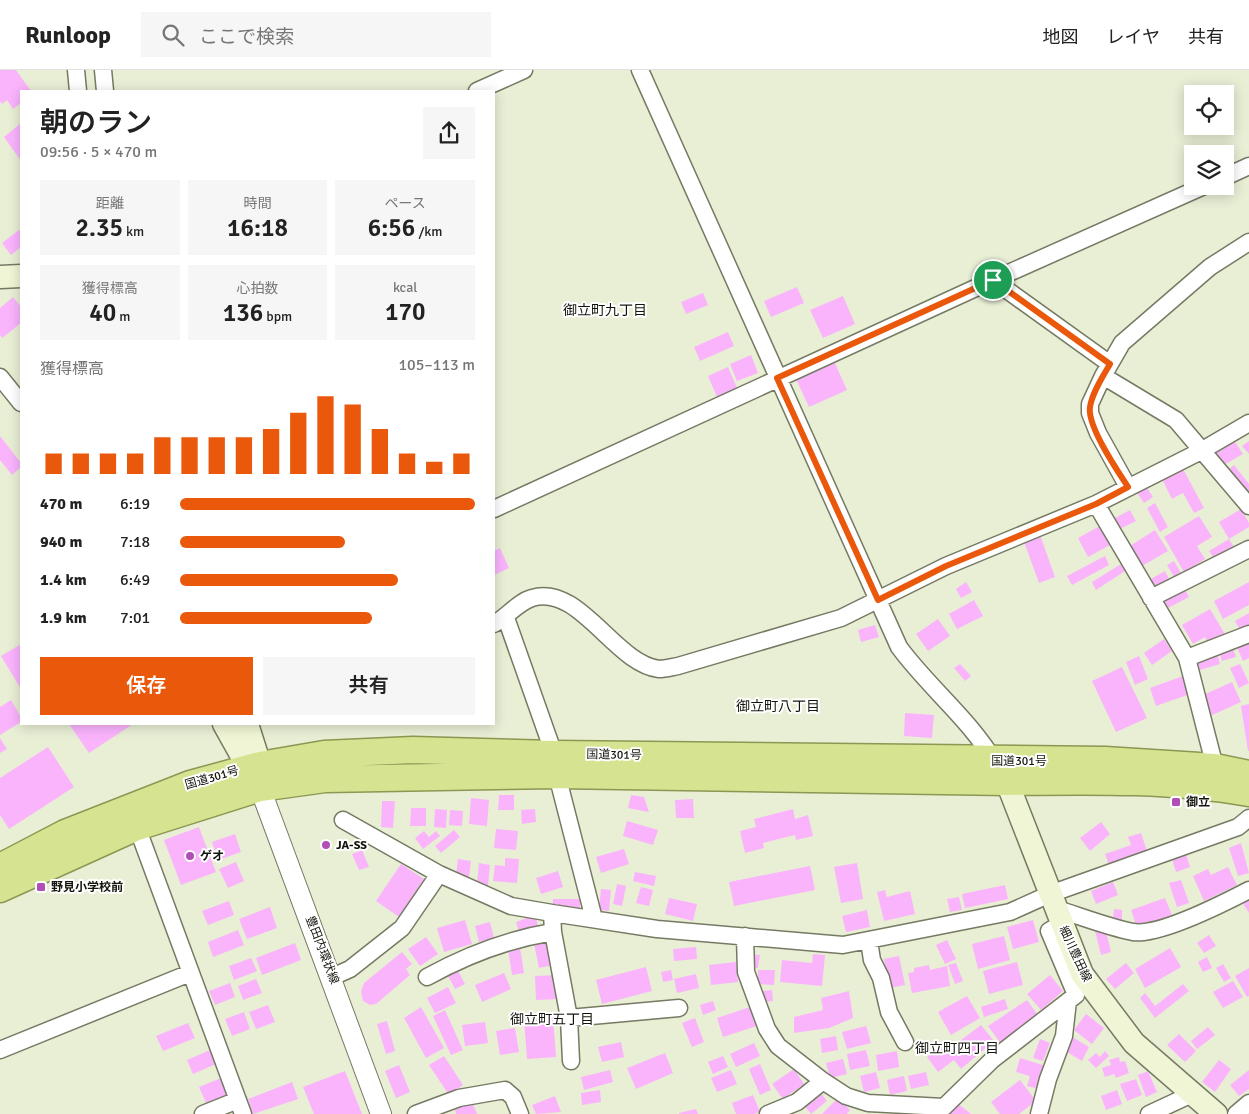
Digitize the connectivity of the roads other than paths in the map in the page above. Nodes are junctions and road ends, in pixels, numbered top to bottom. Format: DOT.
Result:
graph roads {
  1 [pos="76,70"];
  2 [pos="103,70"];
  3 [pos="524,70"];
  4 [pos="640,70"];
  5 [pos="78,90"];
  6 [pos="105,90"];
  7 [pos="479,90"];
  8 [pos="1249,166"];
  9 [pos="1234,173"];
  10 [pos="1184,195"];
  11 [pos="1249,242"];
  12 [pos="20,276"];
  13 [pos="0,277"];
  14 [pos="993,280"];
  15 [pos="1106,370"];
  16 [pos="777,378"];
  17 [pos="3,388"];
  18 [pos="20,402"];
  19 [pos="1249,423"];
  20 [pos="1201,451"];
  21 [pos="1128,487"];
  22 [pos="1096,504"];
  23 [pos="1249,506"];
  24 [pos="495,509"];
  25 [pos="1249,549"];
  26 [pos="1151,598"];
  27 [pos="878,600"];
  28 [pos="500,621"];
  29 [pos="1249,634"];
  30 [pos="1187,658"];
  31 [pos="225,725"];
  32 [pos="248,725"];
  33 [pos="555,765"];
  34 [pos="1216,767"];
  35 [pos="1001,772"];
  36 [pos="256,774"];
  37 [pos="1249,774"];
  38 [pos="1249,793"];
  39 [pos="1249,818"];
  40 [pos="342,820"];
  41 [pos="137,827"];
  42 [pos="0,867"];
  43 [pos="438,874"];
  44 [pos="0,889"];
  45 [pos="1249,890"];
  46 [pos="1055,909"];
  47 [pos="552,913"];
  48 [pos="594,919"];
  49 [pos="553,932"];
  50 [pos="745,936"];
  51 [pos="869,941"];
  52 [pos="190,973"];
  53 [pos="332,977"];
  54 [pos="427,977"];
  55 [pos="1068,1001"];
  56 [pos="679,1008"];
  57 [pos="569,1018"];
  58 [pos="905,1042"];
  59 [pos="0,1050"];
  60 [pos="571,1061"];
  61 [pos="823,1081"];
  62 [pos="1192,1094"];
  63 [pos="1249,1103"];
  64 [pos="240,1107"];
  65 [pos="941,1110"];
  66 [pos="203,1114"];
  67 [pos="381,1114"];
  68 [pos="416,1114"];
  69 [pos="520,1114"];
  70 [pos="768,1114"];
  71 [pos="1039,1114"];
  72 [pos="1149,1114"];
  73 [pos="1216,1114"];
  74 [pos="1236,1114"];
  1 -- 5 [label="street"];
  2 -- 6 [label="street"];
  3 -- 7 [label="street"];
  4 -- 16 [label="street"];
  8 -- 9 [label="street"];
  10 -- 14 [label="street"];
  11 -- 15 [label="street"];
  12 -- 13 [label="main road"];
  14 -- 15 [label="street"];
  14 -- 16 [label="street"];
  15 -- 20 [label="street"];
  15 -- 21 [label="street"];
  16 -- 24 [label="street"];
  16 -- 27 [label="street"];
  17 -- 18 [label="street"];
  19 -- 20 [label="street"];
  20 -- 21 [label="street"];
  20 -- 23 [label="street"];
  21 -- 22 [label="street"];
  22 -- 26 [label="street"];
  22 -- 27 [label="street"];
  25 -- 26 [label="street"];
  26 -- 30 [label="street"];
  27 -- 28 [label="street"];
  27 -- 35 [label="street"];
  28 -- 33 [label="street"];
  29 -- 30 [label="street"];
  30 -- 34 [label="street"];
  31 -- 36 [label="main road"];
  32 -- 36 [label="main road"];
  33 -- 35 [label="highway, 国道301号"];
  33 -- 36 [label="highway, 国道301号"];
  33 -- 48 [label="street"];
  34 -- 35 [label="highway, 国道301号"];
  34 -- 37 [label="highway, 国道301号"];
  35 -- 38 [label="highway, 国道301号"];
  35 -- 46 [label="main road, 細川豊田線"];
  36 -- 41 [label="highway, 国道301号"];
  36 -- 42 [label="highway, 国道301号"];
  36 -- 53 [label="street, 豊田内環状線"];
  39 -- 46 [label="street"];
  40 -- 43 [label="street"];
  41 -- 44 [label="highway, 国道301号"];
  41 -- 52 [label="street"];
  43 -- 47 [label="street"];
  43 -- 53 [label="street"];
  45 -- 46 [label="street"];
  46 -- 51 [label="street"];
  46 -- 55 [label="street"];
  46 -- 62 [label="main road, 細川豊田線"];
  47 -- 48 [label="street"];
  47 -- 49 [label="street"];
  48 -- 50 [label="street"];
  49 -- 54 [label="street"];
  49 -- 57 [label="street"];
  50 -- 51 [label="street"];
  50 -- 61 [label="street"];
  51 -- 58 [label="street"];
  52 -- 59 [label="street"];
  52 -- 64 [label="street"];
  53 -- 67 [label="street, 豊田内環状線"];
  55 -- 65 [label="street"];
  55 -- 71 [label="street"];
  56 -- 57 [label="street"];
  57 -- 60 [label="street"];
  61 -- 65 [label="street"];
  61 -- 70 [label="street"];
  62 -- 72 [label="street"];
  62 -- 73 [label="main road, 細川豊田線"];
  63 -- 74 [label="street"];
  64 -- 66 [label="street"];
  68 -- 69 [label="street"];
}
